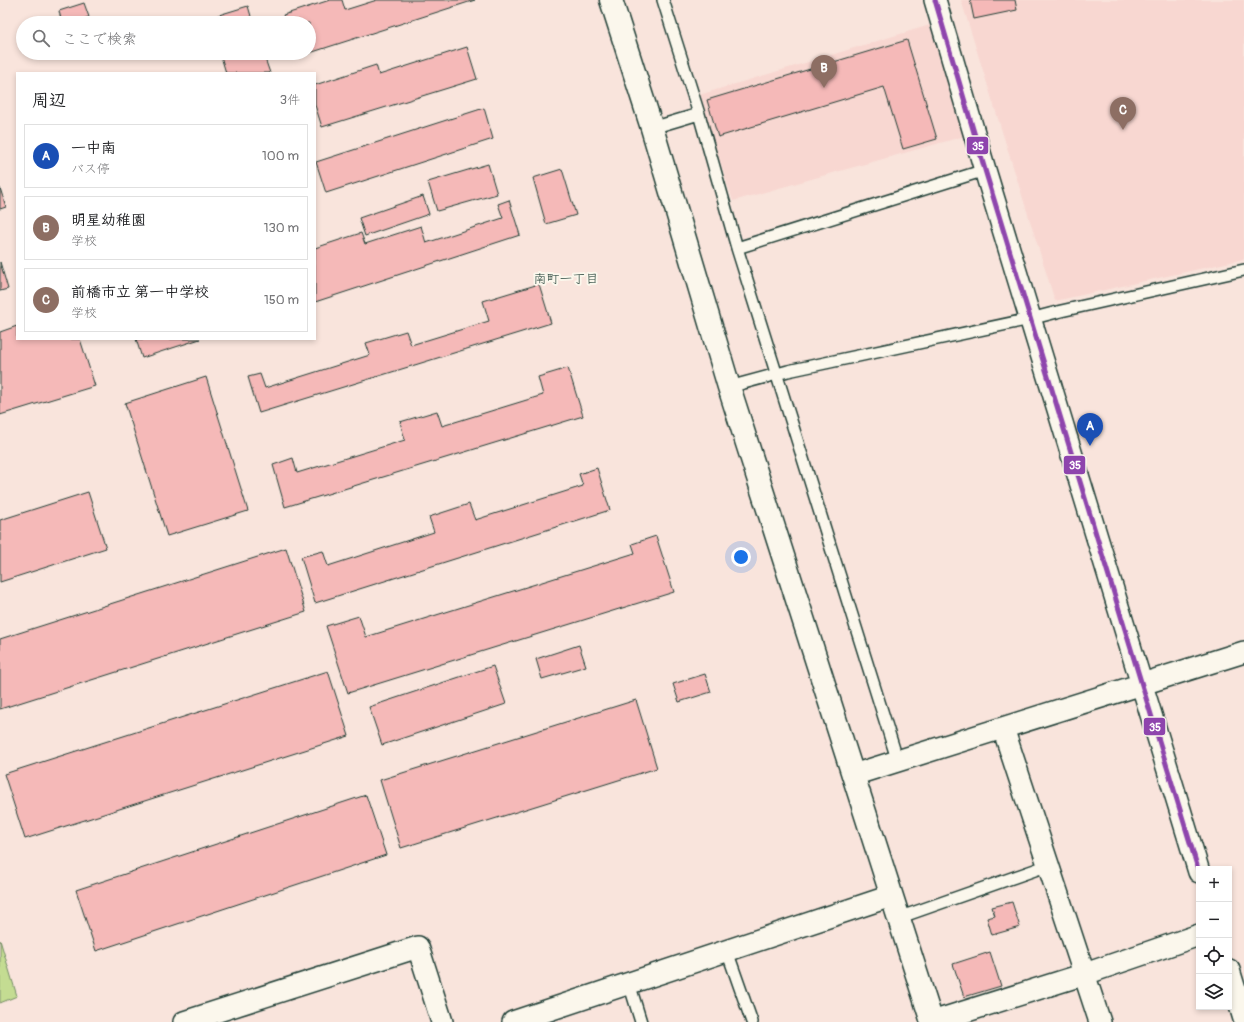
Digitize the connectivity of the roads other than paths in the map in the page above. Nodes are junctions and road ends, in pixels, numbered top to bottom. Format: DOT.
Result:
graph roads {
  1 [pos="611,0"];
  2 [pos="663,0"];
  3 [pos="936,0"];
  4 [pos="699,114"];
  5 [pos="652,128"];
  6 [pos="984,170"];
  7 [pos="737,248"];
  8 [pos="1244,270"];
  9 [pos="1030,319"];
  10 [pos="776,374"];
  11 [pos="729,387"];
  12 [pos="1244,652"];
  13 [pos="1142,684"];
  14 [pos="1003,728"];
  15 [pos="898,762"];
  16 [pos="853,776"];
  17 [pos="1049,865"];
  18 [pos="1197,866"];
  19 [pos="891,896"];
  20 [pos="898,918"];
  21 [pos="1196,936"];
  22 [pos="727,951"];
  23 [pos="1085,974"];
  24 [pos="1231,974"];
  25 [pos="629,983"];
  26 [pos="1241,996"];
  27 [pos="1244,1019"];
  28 [pos="184,1022"];
  29 [pos="442,1022"];
  30 [pos="513,1022"];
  31 [pos="641,1022"];
  32 [pos="752,1022"];
  33 [pos="932,1022"];
  34 [pos="1100,1022"];
  1 -- 5 [label="street"];
  2 -- 4 [label="lane"];
  3 -- 6 [label="street"];
  4 -- 5 [label="lane"];
  4 -- 7 [label="lane"];
  5 -- 11 [label="street"];
  6 -- 7 [label="lane"];
  6 -- 9 [label="street"];
  7 -- 10 [label="lane"];
  8 -- 9 [label="lane"];
  9 -- 10 [label="lane"];
  9 -- 13 [label="street"];
  10 -- 11 [label="lane"];
  10 -- 15 [label="lane"];
  11 -- 16 [label="street"];
  12 -- 13 [label="street"];
  13 -- 14 [label="street"];
  13 -- 18 [label="street"];
  14 -- 15 [label="street"];
  14 -- 17 [label="street"];
  15 -- 16 [label="street"];
  16 -- 19 [label="street"];
  17 -- 20 [label="lane"];
  17 -- 23 [label="street"];
  19 -- 20 [label="street"];
  19 -- 22 [label="street"];
  20 -- 33 [label="street"];
  21 -- 23 [label="street"];
  22 -- 25 [label="street"];
  22 -- 32 [label="lane"];
  23 -- 33 [label="street"];
  23 -- 34 [label="street"];
  24 -- 26 [label="street"];
  25 -- 30 [label="street"];
  25 -- 31 [label="lane"];
  26 -- 27 [label="street"];
  28 -- 29 [label="street"];
}
